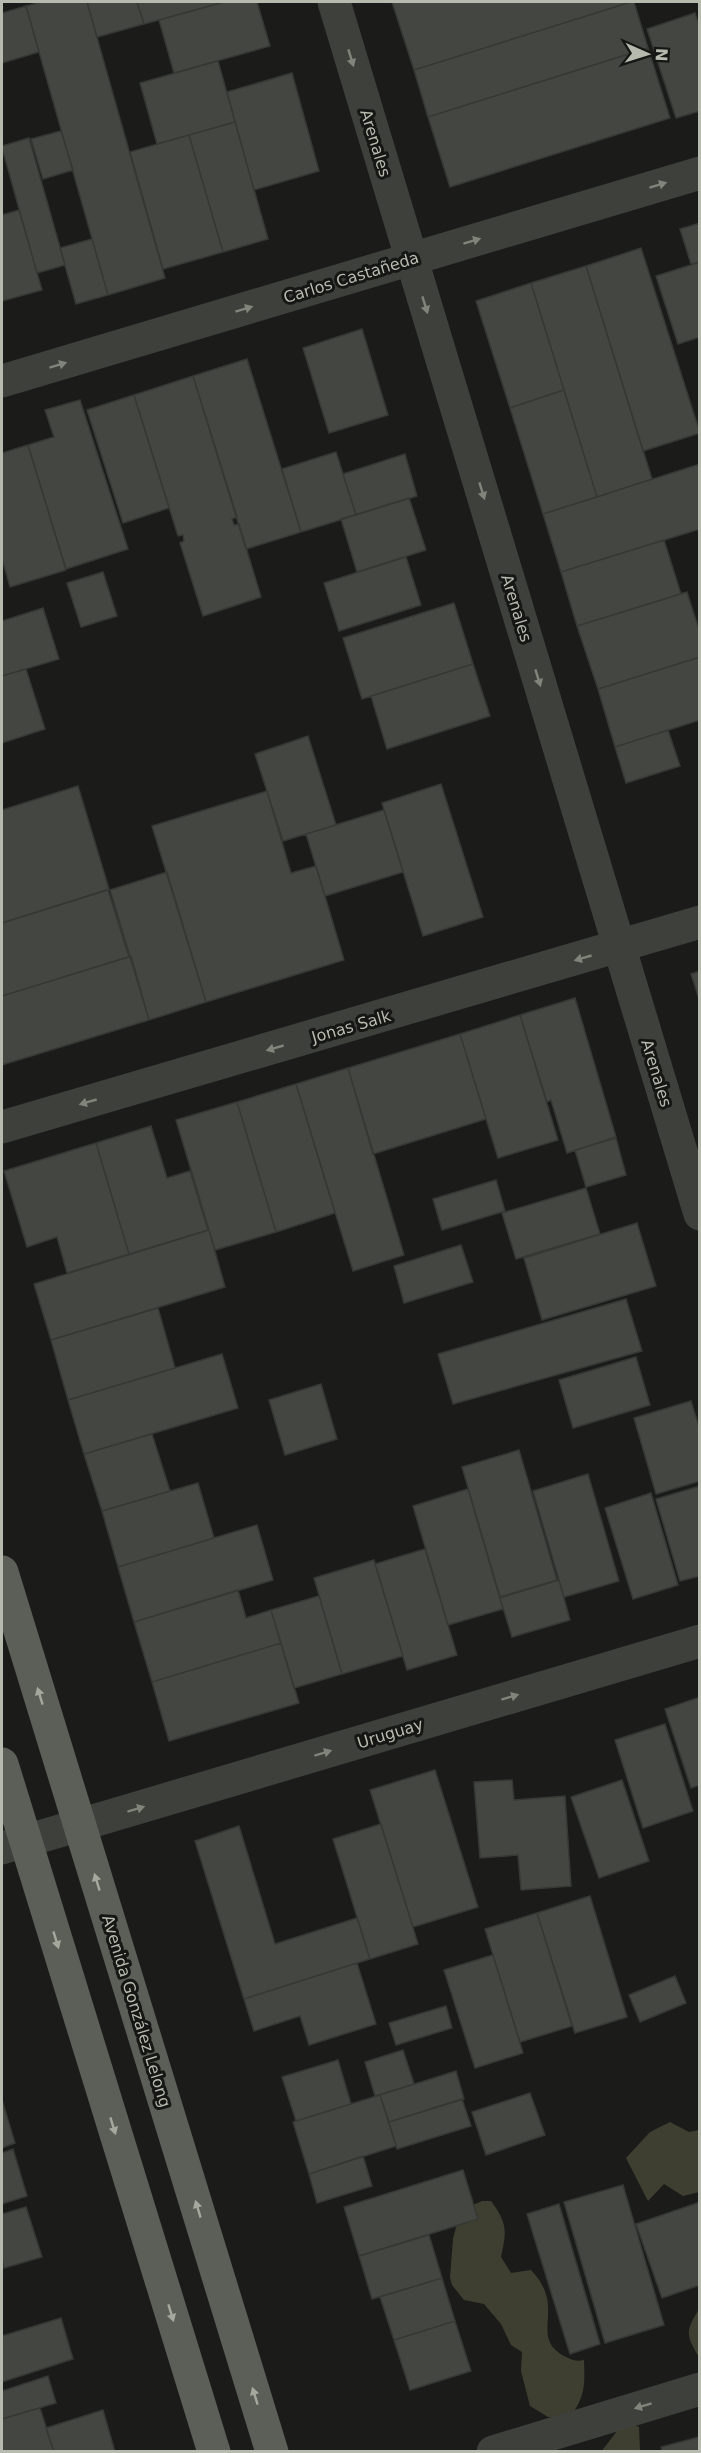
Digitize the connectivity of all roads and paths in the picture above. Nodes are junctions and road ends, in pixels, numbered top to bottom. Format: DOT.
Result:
graph roads {
  1 [pos="334,2"];
  2 [pos="699,173"];
  3 [pos="412,259"];
  4 [pos="2,381"];
  5 [pos="699,922"];
  6 [pos="619,947"];
  7 [pos="2,1127"];
  8 [pos="699,1214"];
  9 [pos="2,1572"];
  10 [pos="699,1641"];
  11 [pos="2,1764"];
  12 [pos="80,1825"];
  13 [pos="14,1844"];
  14 [pos="699,2389"];
  15 [pos="214,2451"];
  16 [pos="272,2451"];
  17 [pos="493,2451"];
  1 -- 3 [label="street, Arenales, one-way"];
  3 -- 2 [label="street, Carlos Castañeda, one-way"];
  4 -- 3 [label="street, Carlos Castañeda, one-way"];
  3 -- 6 [label="street, Arenales, one-way"];
  5 -- 6 [label="street, Jonas Salk"];
  6 -- 7 [label="street, Jonas Salk, one-way"];
  6 -- 8 [label="street, Arenales"];
  12 -- 9 [label="main road, Avenida González Lelong, one-way"];
  12 -- 10 [label="street, Uruguay, one-way"];
  11 -- 13 [label="main road"];
  12 -- 13 [label="street, Uruguay"];
  16 -- 12 [label="main road, Avenida González Lelong, one-way"];
  13 -- 15 [label="main road, one-way"];
  14 -- 17 [label="street, one-way"];
}
